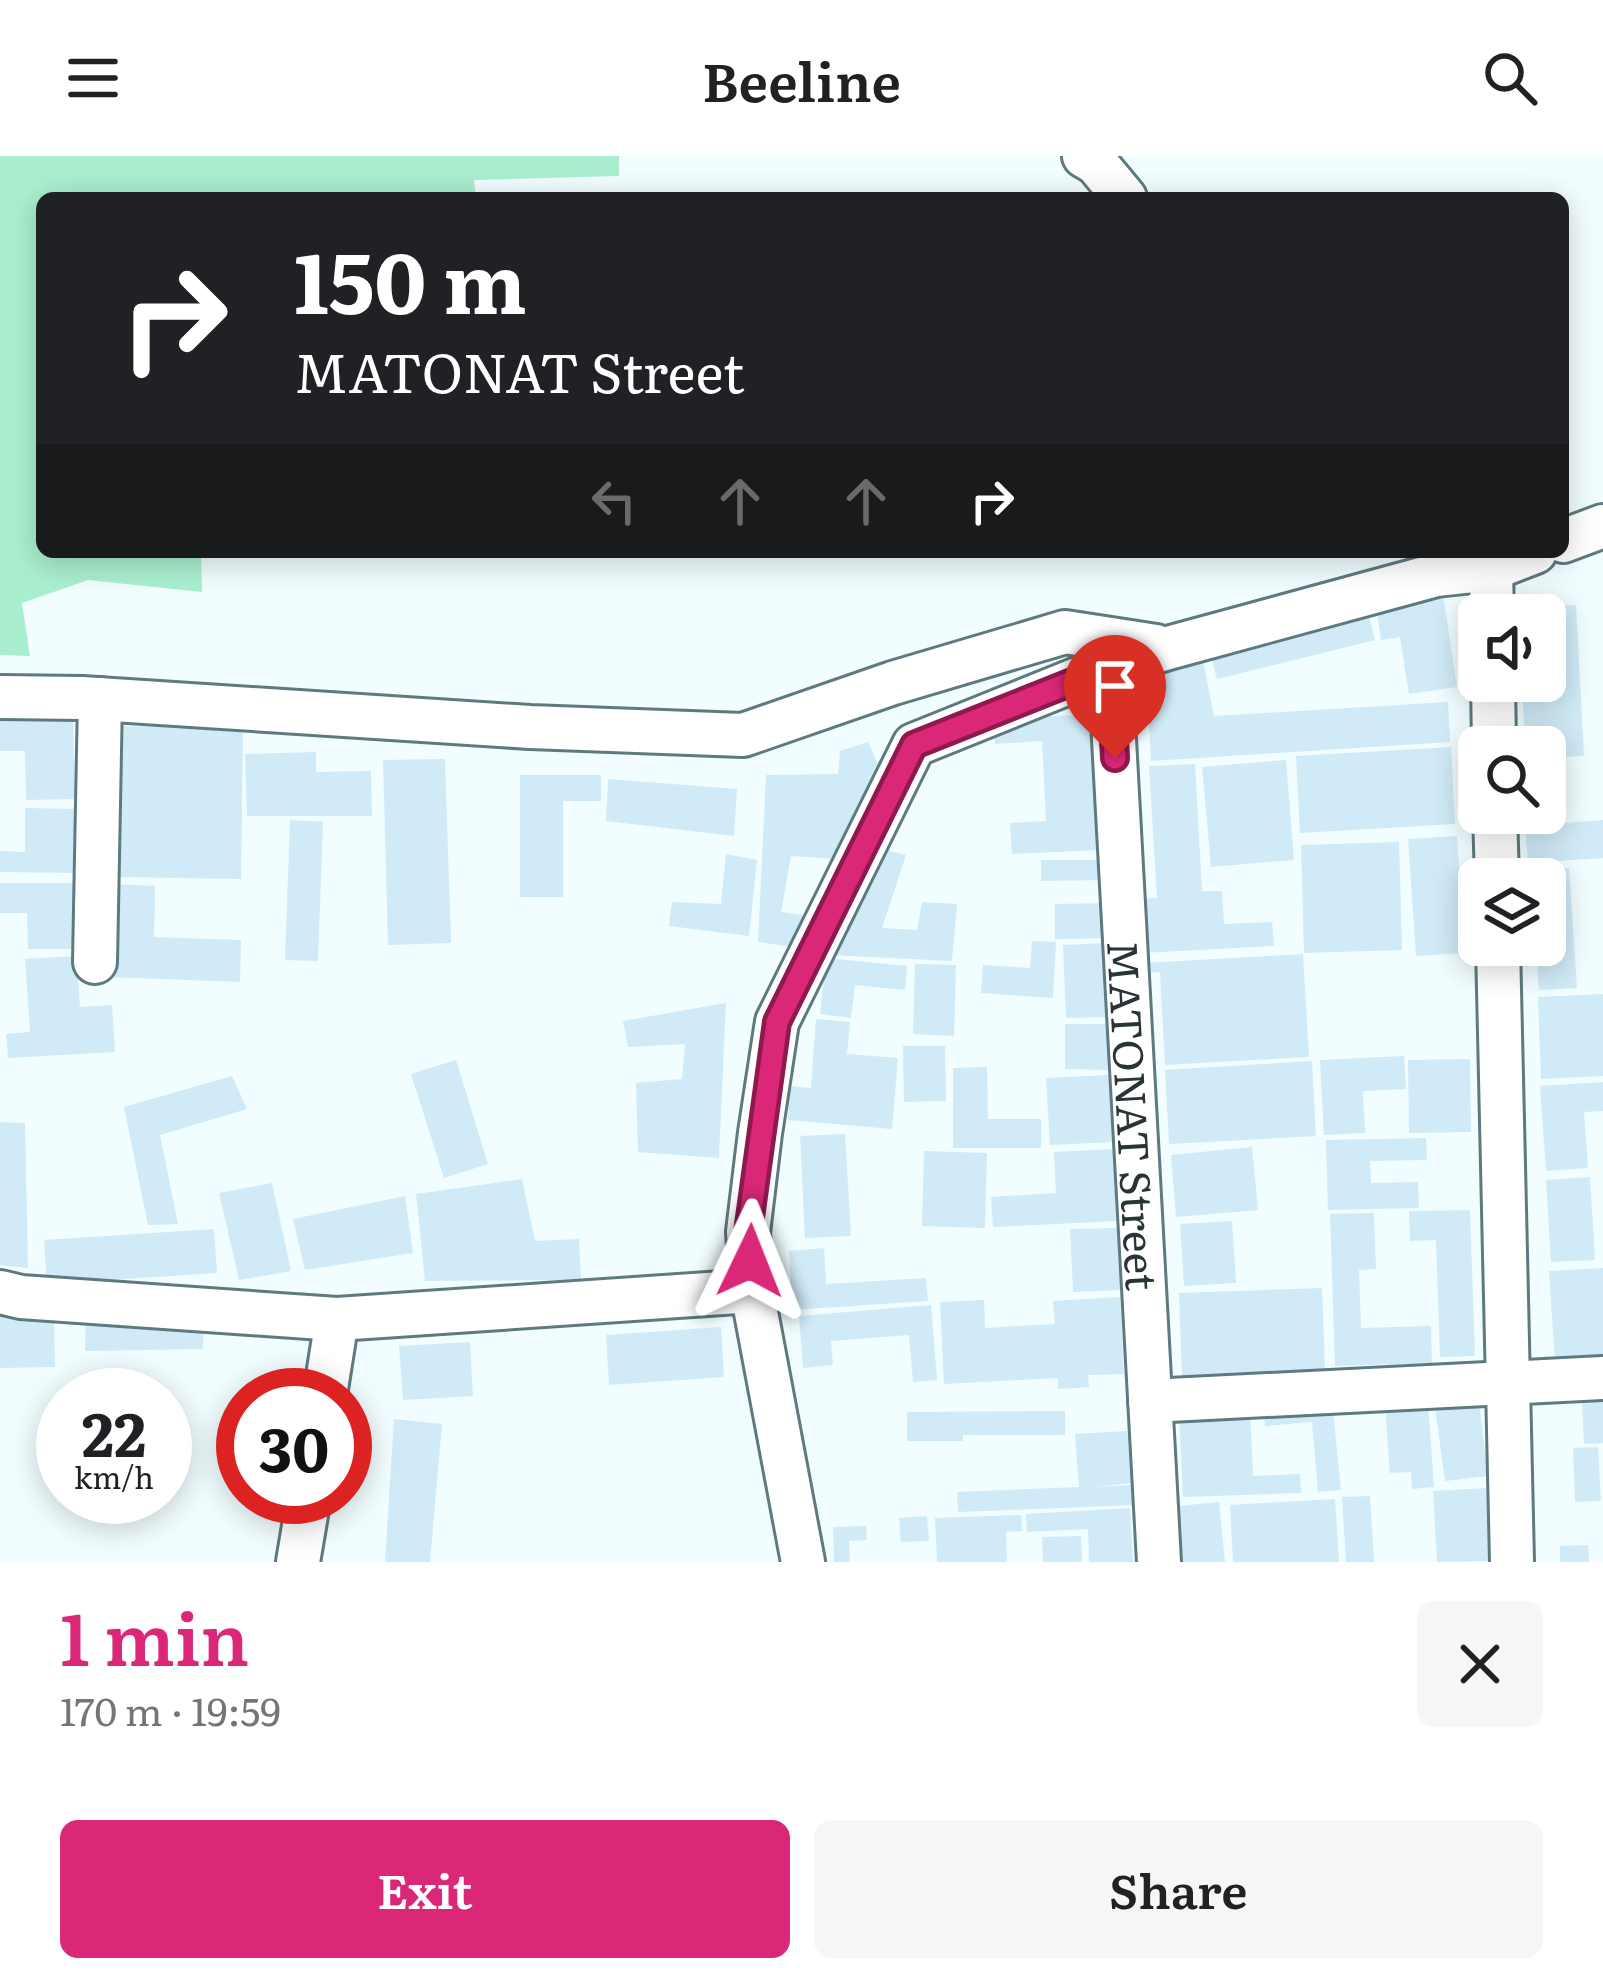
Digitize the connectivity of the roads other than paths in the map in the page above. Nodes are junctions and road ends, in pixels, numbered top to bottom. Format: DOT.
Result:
graph roads {
  1 [pos="1084,156"];
  2 [pos="1120,192"];
  3 [pos="1603,526"];
  4 [pos="1569,539"];
  5 [pos="1518,558"];
  6 [pos="1426,563"];
  7 [pos="1491,568"];
  8 [pos="1492,594"];
  9 [pos="1168,648"];
  10 [pos="1110,667"];
  11 [pos="0,697"];
  12 [pos="100,699"];
  13 [pos="95,962"];
  14 [pos="1498,966"];
  15 [pos="752,1291"];
  16 [pos="0,1292"];
  17 [pos="338,1319"];
  18 [pos="330,1368"];
  19 [pos="1603,1378"];
  20 [pos="1506,1383"];
  21 [pos="1150,1401"];
  22 [pos="304,1524"];
  23 [pos="298,1562"];
  24 [pos="803,1562"];
  25 [pos="1159,1562"];
  26 [pos="1512,1562"];
  1 -- 2 [label="street"];
  3 -- 4 [label="street"];
  5 -- 7 [label="street"];
  6 -- 7 [label="street"];
  6 -- 9 [label="street"];
  7 -- 8 [label="street"];
  9 -- 10 [label="street"];
  9 -- 12 [label="street"];
  10 -- 15 [label="street"];
  10 -- 21 [label="street, MATONAT Street"];
  11 -- 12 [label="street"];
  12 -- 13 [label="street"];
  14 -- 20 [label="street"];
  15 -- 17 [label="street"];
  15 -- 24 [label="street"];
  16 -- 17 [label="street"];
  17 -- 18 [label="street"];
  19 -- 20 [label="street"];
  20 -- 21 [label="street"];
  20 -- 26 [label="street"];
  21 -- 25 [label="street, MATONAT Street"];
  22 -- 23 [label="street"];
}
